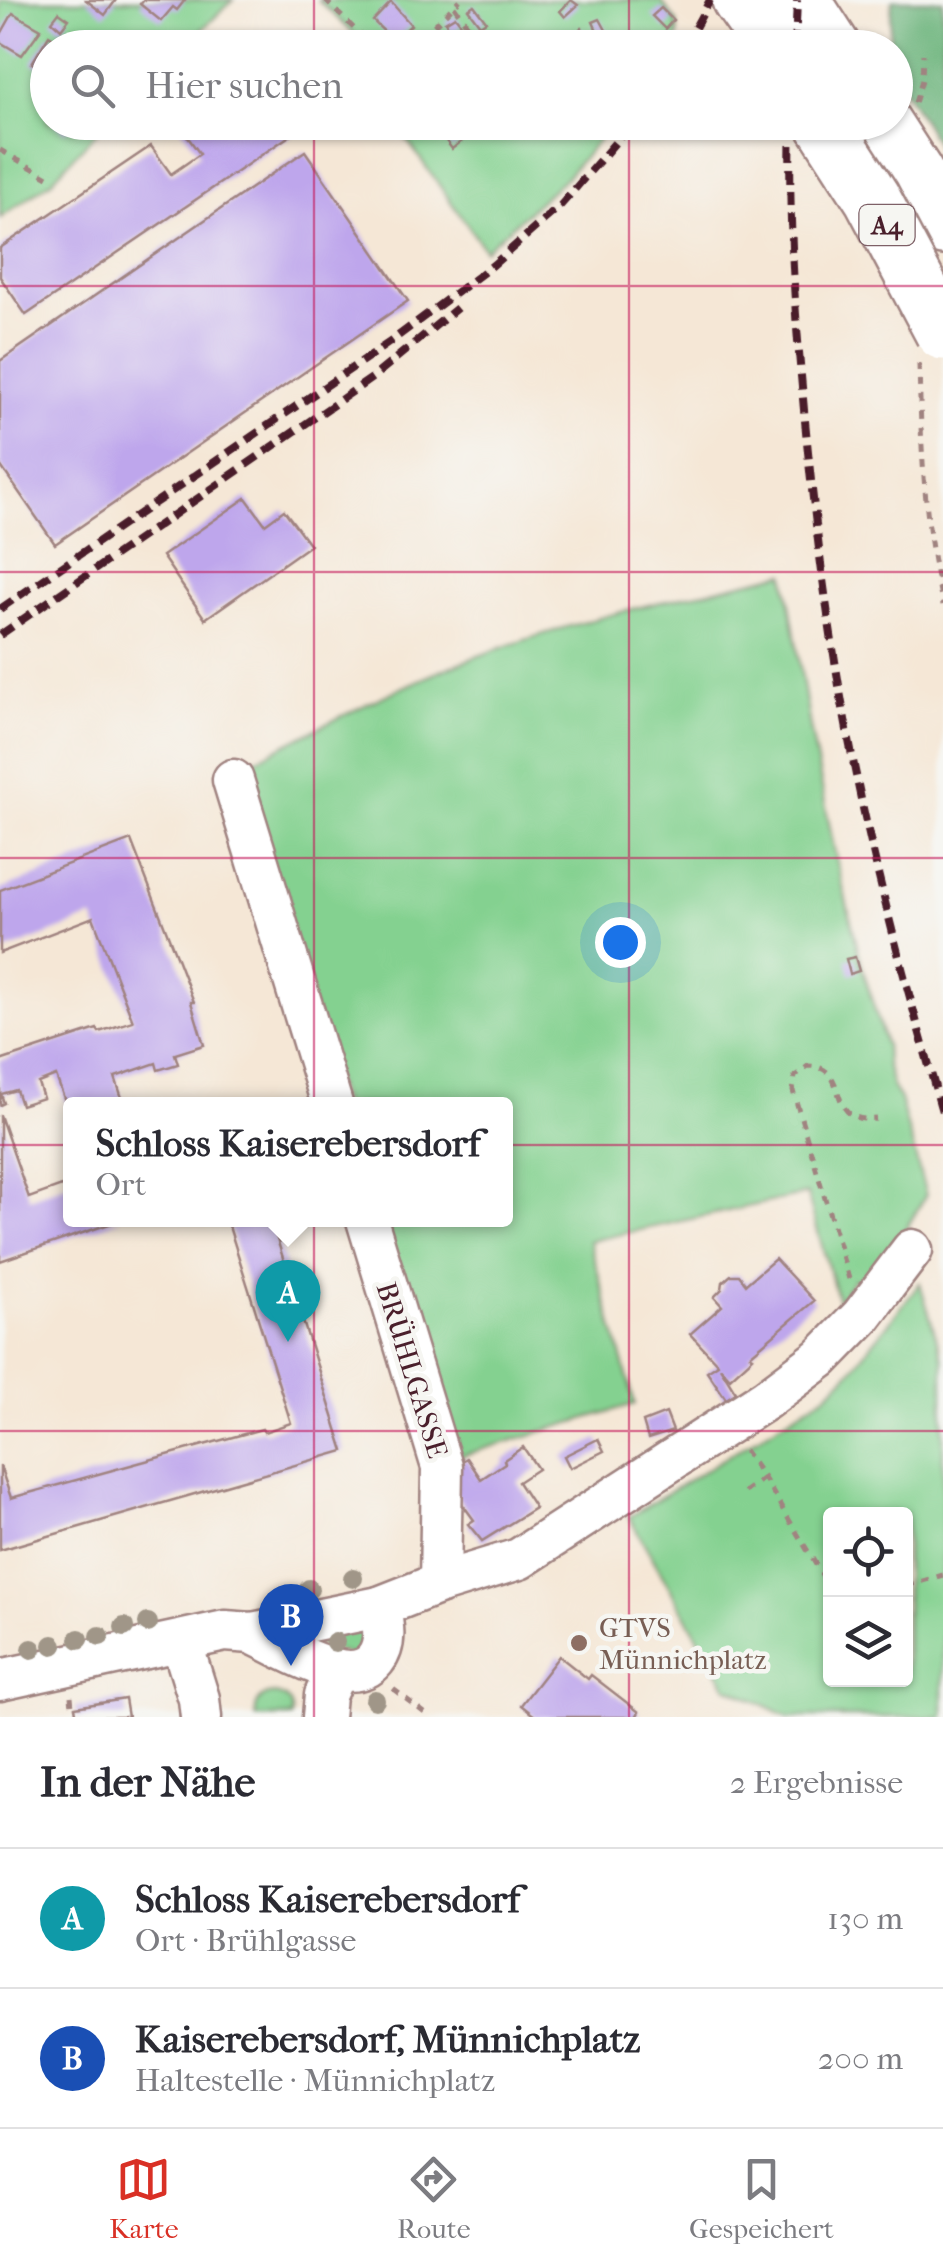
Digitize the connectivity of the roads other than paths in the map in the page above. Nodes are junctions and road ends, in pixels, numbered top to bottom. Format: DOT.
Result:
graph roads {
  1 [pos="740,0"];
  2 [pos="802,0"];
  3 [pos="761,30"];
  4 [pos="821,30"];
  5 [pos="835,140"];
  6 [pos="894,140"];
  7 [pos="943,227"];
  8 [pos="939,323"];
  9 [pos="233,780"];
  10 [pos="330,1097"];
  11 [pos="369,1227"];
  12 [pos="912,1250"];
  13 [pos="440,1584"];
  14 [pos="379,1608"];
  15 [pos="252,1633"];
  16 [pos="181,1641"];
  17 [pos="336,1671"];
  18 [pos="0,1680"];
  19 [pos="201,1717"];
  20 [pos="324,1717"];
  1 -- 3 [label="highway"];
  2 -- 4 [label="highway"];
  5 -- 8 [label="highway, A4, bridge"];
  6 -- 7 [label="highway, A4"];
  9 -- 10 [label="street"];
  11 -- 13 [label="street, BRÜHLGASSE"];
  12 -- 13 [label="street"];
  13 -- 14 [label="street"];
  14 -- 15 [label="street"];
  14 -- 17 [label="street"];
  15 -- 16 [label="street"];
  15 -- 17 [label="street"];
  16 -- 18 [label="street"];
  16 -- 19 [label="street"];
  17 -- 20 [label="street"];
}
